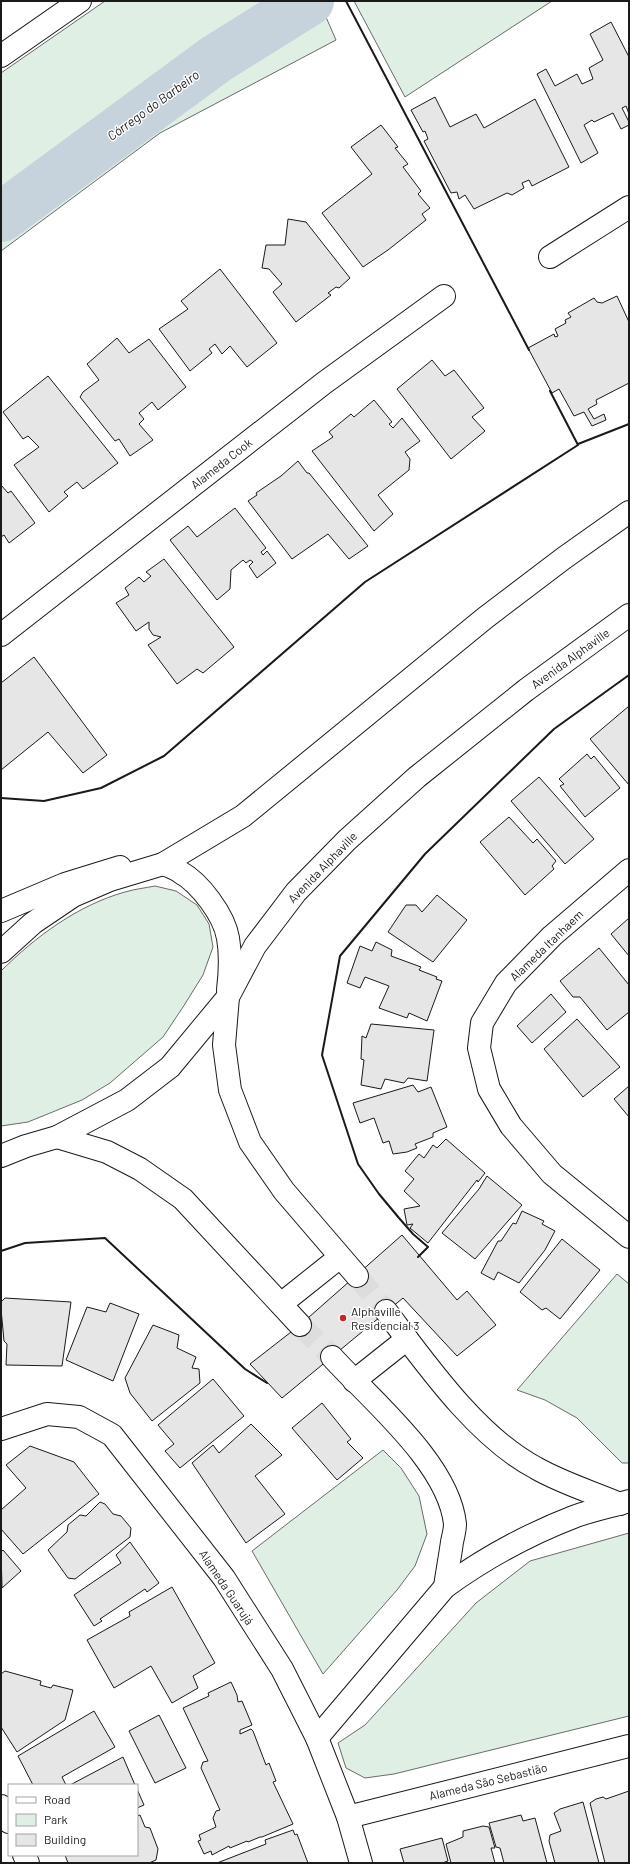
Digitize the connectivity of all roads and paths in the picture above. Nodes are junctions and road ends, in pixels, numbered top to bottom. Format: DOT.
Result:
graph roads {
  1 [pos="80,1"];
  2 [pos="1,56"];
  3 [pos="629,207"];
  4 [pos="550,257"];
  5 [pos="444,296"];
  6 [pos="629,512"];
  7 [pos="629,615"];
  8 [pos="1,634"];
  9 [pos="164,864"];
  10 [pos="629,870"];
  11 [pos="1,911"];
  12 [pos="1,952"];
  13 [pos="228,997"];
  14 [pos="57,1137"];
  15 [pos="1,1156"];
  16 [pos="629,1236"];
  17 [pos="340,1257"];
  18 [pos="357,1276"];
  19 [pos="282,1304"];
  20 [pos="386,1311"];
  21 [pos="300,1324"];
  22 [pos="407,1339"];
  23 [pos="332,1356"];
  24 [pos="354,1381"];
  25 [pos="1,1429"];
  26 [pos="624,1502"];
  27 [pos="445,1587"];
  28 [pos="317,1738"];
  29 [pos="629,1746"];
  30 [pos="1,1806"];
  31 [pos="348,1817"];
  32 [pos="8,1820"];
  33 [pos="361,1863"];
  1 -- 2 [label="street"];
  3 -- 4 [label="street"];
  5 -- 8 [label="street, Alameda Cook"];
  6 -- 9 [label="street"];
  7 -- 13 [label="street, Avenida Alphaville"];
  9 -- 11 [label="street"];
  9 -- 12 [label="street"];
  9 -- 13 [label="street"];
  10 -- 16 [label="street, Alameda Itanhaem"];
  13 -- 14 [label="street, Avenida Alphaville"];
  13 -- 17 [label="street"];
  14 -- 15 [label="street, Avenida Alphaville"];
  14 -- 19 [label="street"];
  17 -- 18 [label="street"];
  17 -- 19 [label="street"];
  19 -- 21 [label="street"];
  20 -- 22 [label="street"];
  22 -- 24 [label="street"];
  22 -- 26 [label="street"];
  23 -- 24 [label="street"];
  24 -- 27 [label="street"];
  25 -- 28 [label="street, Alameda Guarujá"];
  26 -- 27 [label="street"];
  27 -- 28 [label="street"];
  28 -- 31 [label="street, Alameda Guarujá"];
  29 -- 31 [label="street, Alameda São Sebastião"];
  30 -- 32 [label="street"];
  31 -- 33 [label="street, Alameda Guarujá"];
}
